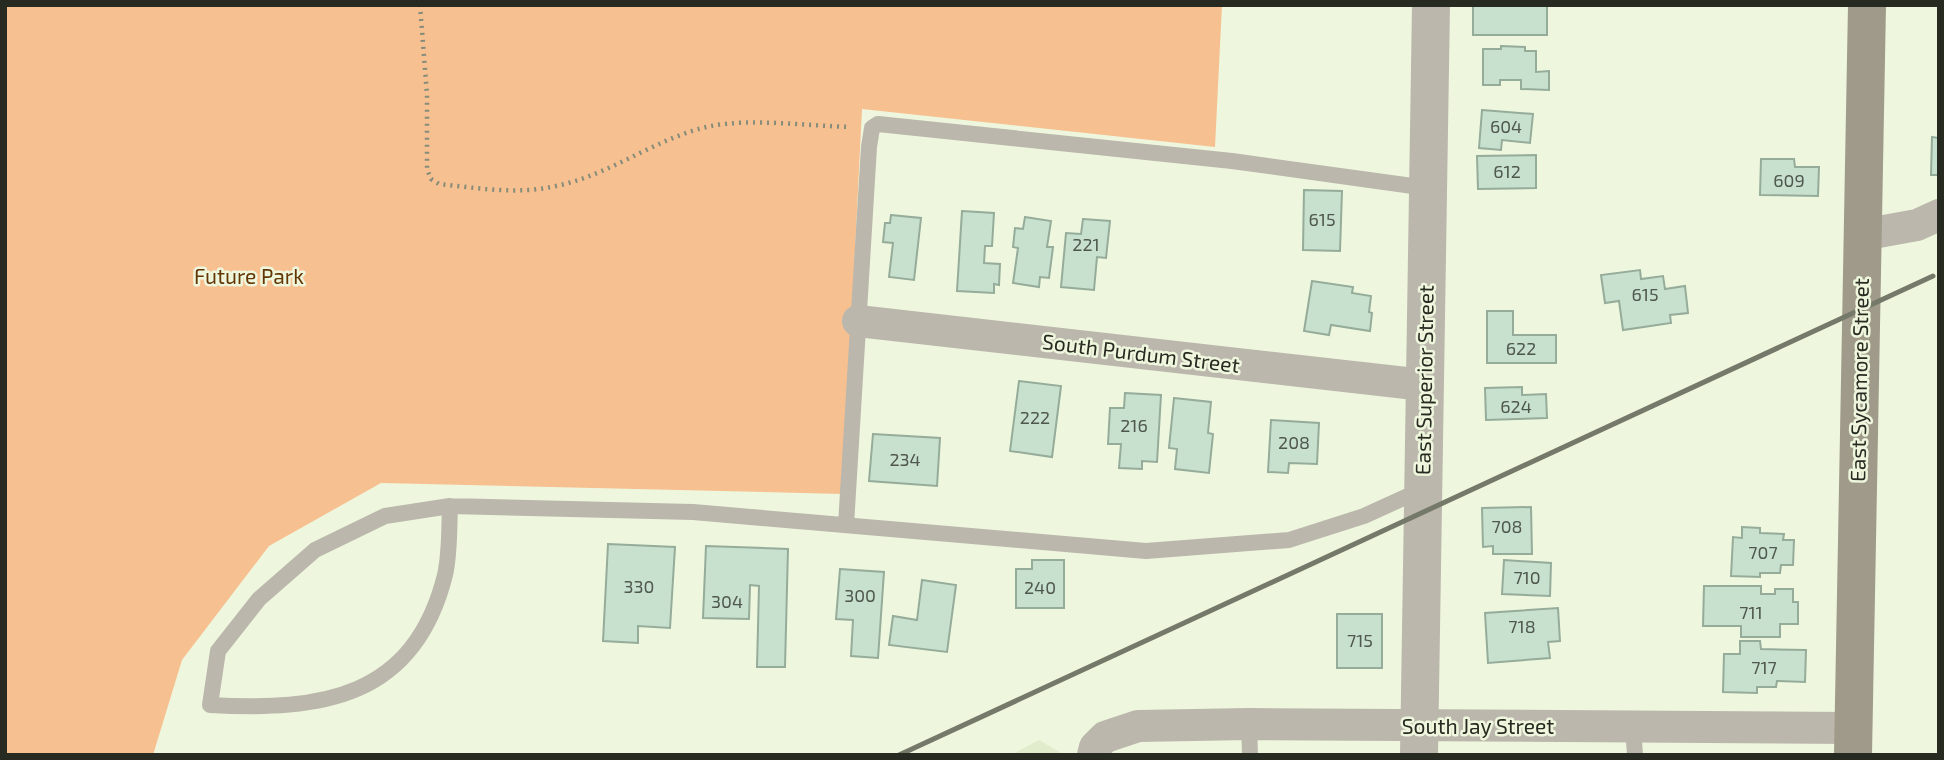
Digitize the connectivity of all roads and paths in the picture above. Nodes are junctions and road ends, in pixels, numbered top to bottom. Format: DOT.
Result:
graph roads {
  1 [pos="420,5"];
  2 [pos="1431,5"];
  3 [pos="1867,5"];
  4 [pos="873,128"];
  5 [pos="1427,188"];
  6 [pos="1939,215"];
  7 [pos="1862,235"];
  8 [pos="858,321"];
  9 [pos="1424,385"];
  10 [pos="1424,489"];
  11 [pos="450,506"];
  12 [pos="846,525"];
  13 [pos="1249,724"];
  14 [pos="1419,741"];
  15 [pos="1634,741"];
  16 [pos="1853,742"];
  17 [pos="1099,746"];
  18 [pos="1250,755"];
  1 -- 4 [label="path"];
  2 -- 5 [label="street, East Superior Street"];
  3 -- 7 [label="main road, East Sycamore Street"];
  4 -- 5 [label="lane"];
  4 -- 8 [label="lane"];
  5 -- 9 [label="street, East Superior Street"];
  6 -- 7 [label="street"];
  7 -- 16 [label="main road, East Sycamore Street"];
  8 -- 9 [label="street, South Purdum Street"];
  8 -- 12 [label="lane"];
  9 -- 10 [label="street, East Superior Street"];
  10 -- 12 [label="lane"];
  10 -- 14 [label="street, East Superior Street"];
  11 -- 11 [label="lane"];
  11 -- 12 [label="lane"];
  13 -- 14 [label="street, South Jay Street"];
  13 -- 17 [label="street, South Jay Street"];
  13 -- 18 [label="lane"];
  14 -- 15 [label="street, South Jay Street"];
  15 -- 16 [label="street, South Jay Street"];
}
